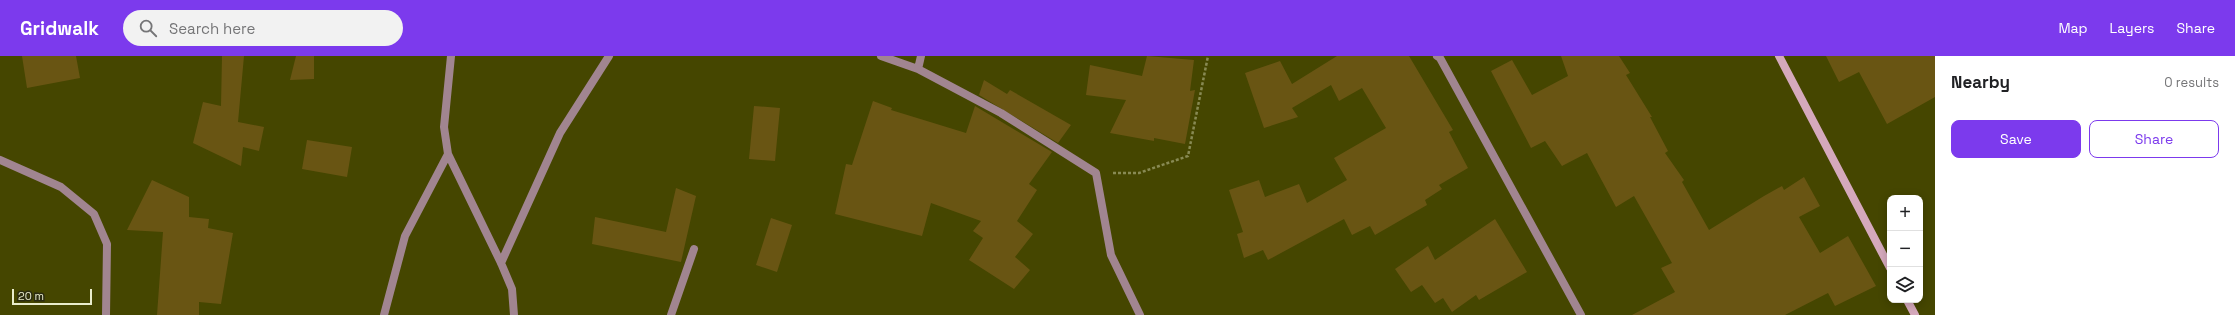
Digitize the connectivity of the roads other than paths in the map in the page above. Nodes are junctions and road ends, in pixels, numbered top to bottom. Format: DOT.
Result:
graph roads {
  1 [pos="451,56"];
  2 [pos="609,56"];
  3 [pos="881,56"];
  4 [pos="921,56"];
  5 [pos="1779,56"];
  6 [pos="1440,57"];
  7 [pos="918,68"];
  8 [pos="448,154"];
  9 [pos="0,160"];
  10 [pos="694,249"];
  11 [pos="501,263"];
  12 [pos="1889,267"];
  13 [pos="1909,303"];
  14 [pos="106,315"];
  15 [pos="384,315"];
  16 [pos="514,315"];
  17 [pos="671,315"];
  18 [pos="1140,315"];
  19 [pos="1581,315"];
  20 [pos="1915,315"];
  1 -- 8 [label="street"];
  2 -- 11 [label="street"];
  3 -- 7 [label="street"];
  4 -- 7 [label="street"];
  5 -- 12 [label="street"];
  6 -- 19 [label="street"];
  7 -- 18 [label="street"];
  8 -- 11 [label="street"];
  8 -- 15 [label="street"];
  9 -- 14 [label="street"];
  10 -- 17 [label="street"];
  11 -- 16 [label="street"];
  13 -- 20 [label="street"];
}
